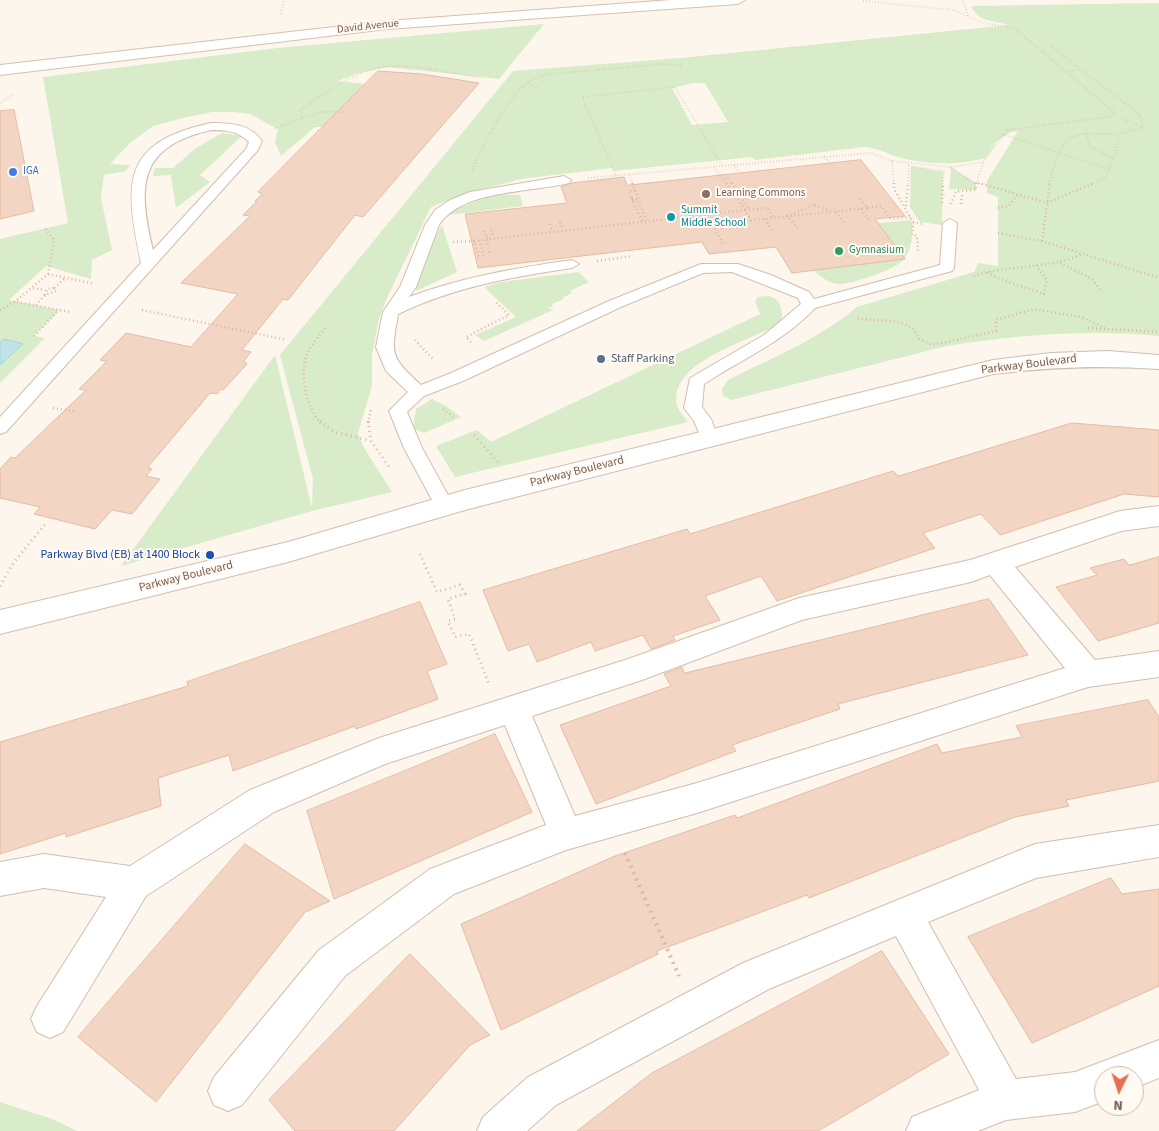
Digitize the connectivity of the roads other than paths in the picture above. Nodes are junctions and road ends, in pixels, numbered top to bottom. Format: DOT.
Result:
graph roads {
  1 [pos="738,0"];
  2 [pos="0,70"];
  3 [pos="564,180"];
  4 [pos="950,225"];
  5 [pos="149,263"];
  6 [pos="572,264"];
  7 [pos="809,305"];
  8 [pos="391,312"];
  9 [pos="1159,362"];
  10 [pos="418,392"];
  11 [pos="0,428"];
  12 [pos="709,438"];
  13 [pos="445,506"];
  14 [pos="1159,516"];
  15 [pos="996,563"];
  16 [pos="0,622"];
  17 [pos="1159,664"];
  18 [pos="1088,674"];
  19 [pos="507,711"];
  20 [pos="566,834"];
  21 [pos="1159,840"];
  22 [pos="0,879"];
  23 [pos="134,884"];
  24 [pos="906,916"];
  25 [pos="50,1019"];
  26 [pos="1159,1059"];
  27 [pos="1141,1066"];
  28 [pos="1094,1084"];
  29 [pos="228,1091"];
  30 [pos="1006,1100"];
  31 [pos="498,1131"];
  32 [pos="926,1131"];
  1 -- 2 [label="street, David Avenue"];
  3 -- 8 [label="lane"];
  4 -- 7 [label="lane"];
  5 -- 5 [label="lane"];
  5 -- 11 [label="lane"];
  6 -- 8 [label="lane"];
  7 -- 10 [label="lane"];
  7 -- 12 [label="lane"];
  8 -- 10 [label="lane"];
  9 -- 12 [label="street, Parkway Boulevard"];
  10 -- 13 [label="lane"];
  12 -- 13 [label="street, Parkway Boulevard"];
  13 -- 16 [label="street, Parkway Boulevard"];
  14 -- 15 [label="street"];
  15 -- 18 [label="street"];
  15 -- 19 [label="street"];
  17 -- 18 [label="street"];
  18 -- 20 [label="street"];
  19 -- 20 [label="street"];
  19 -- 23 [label="street"];
  20 -- 29 [label="street"];
  21 -- 24 [label="street"];
  22 -- 23 [label="street"];
  23 -- 25 [label="street"];
  24 -- 30 [label="street"];
  24 -- 31 [label="street"];
  26 -- 27 [label="street"];
  28 -- 30 [label="street"];
  30 -- 32 [label="street"];
}
